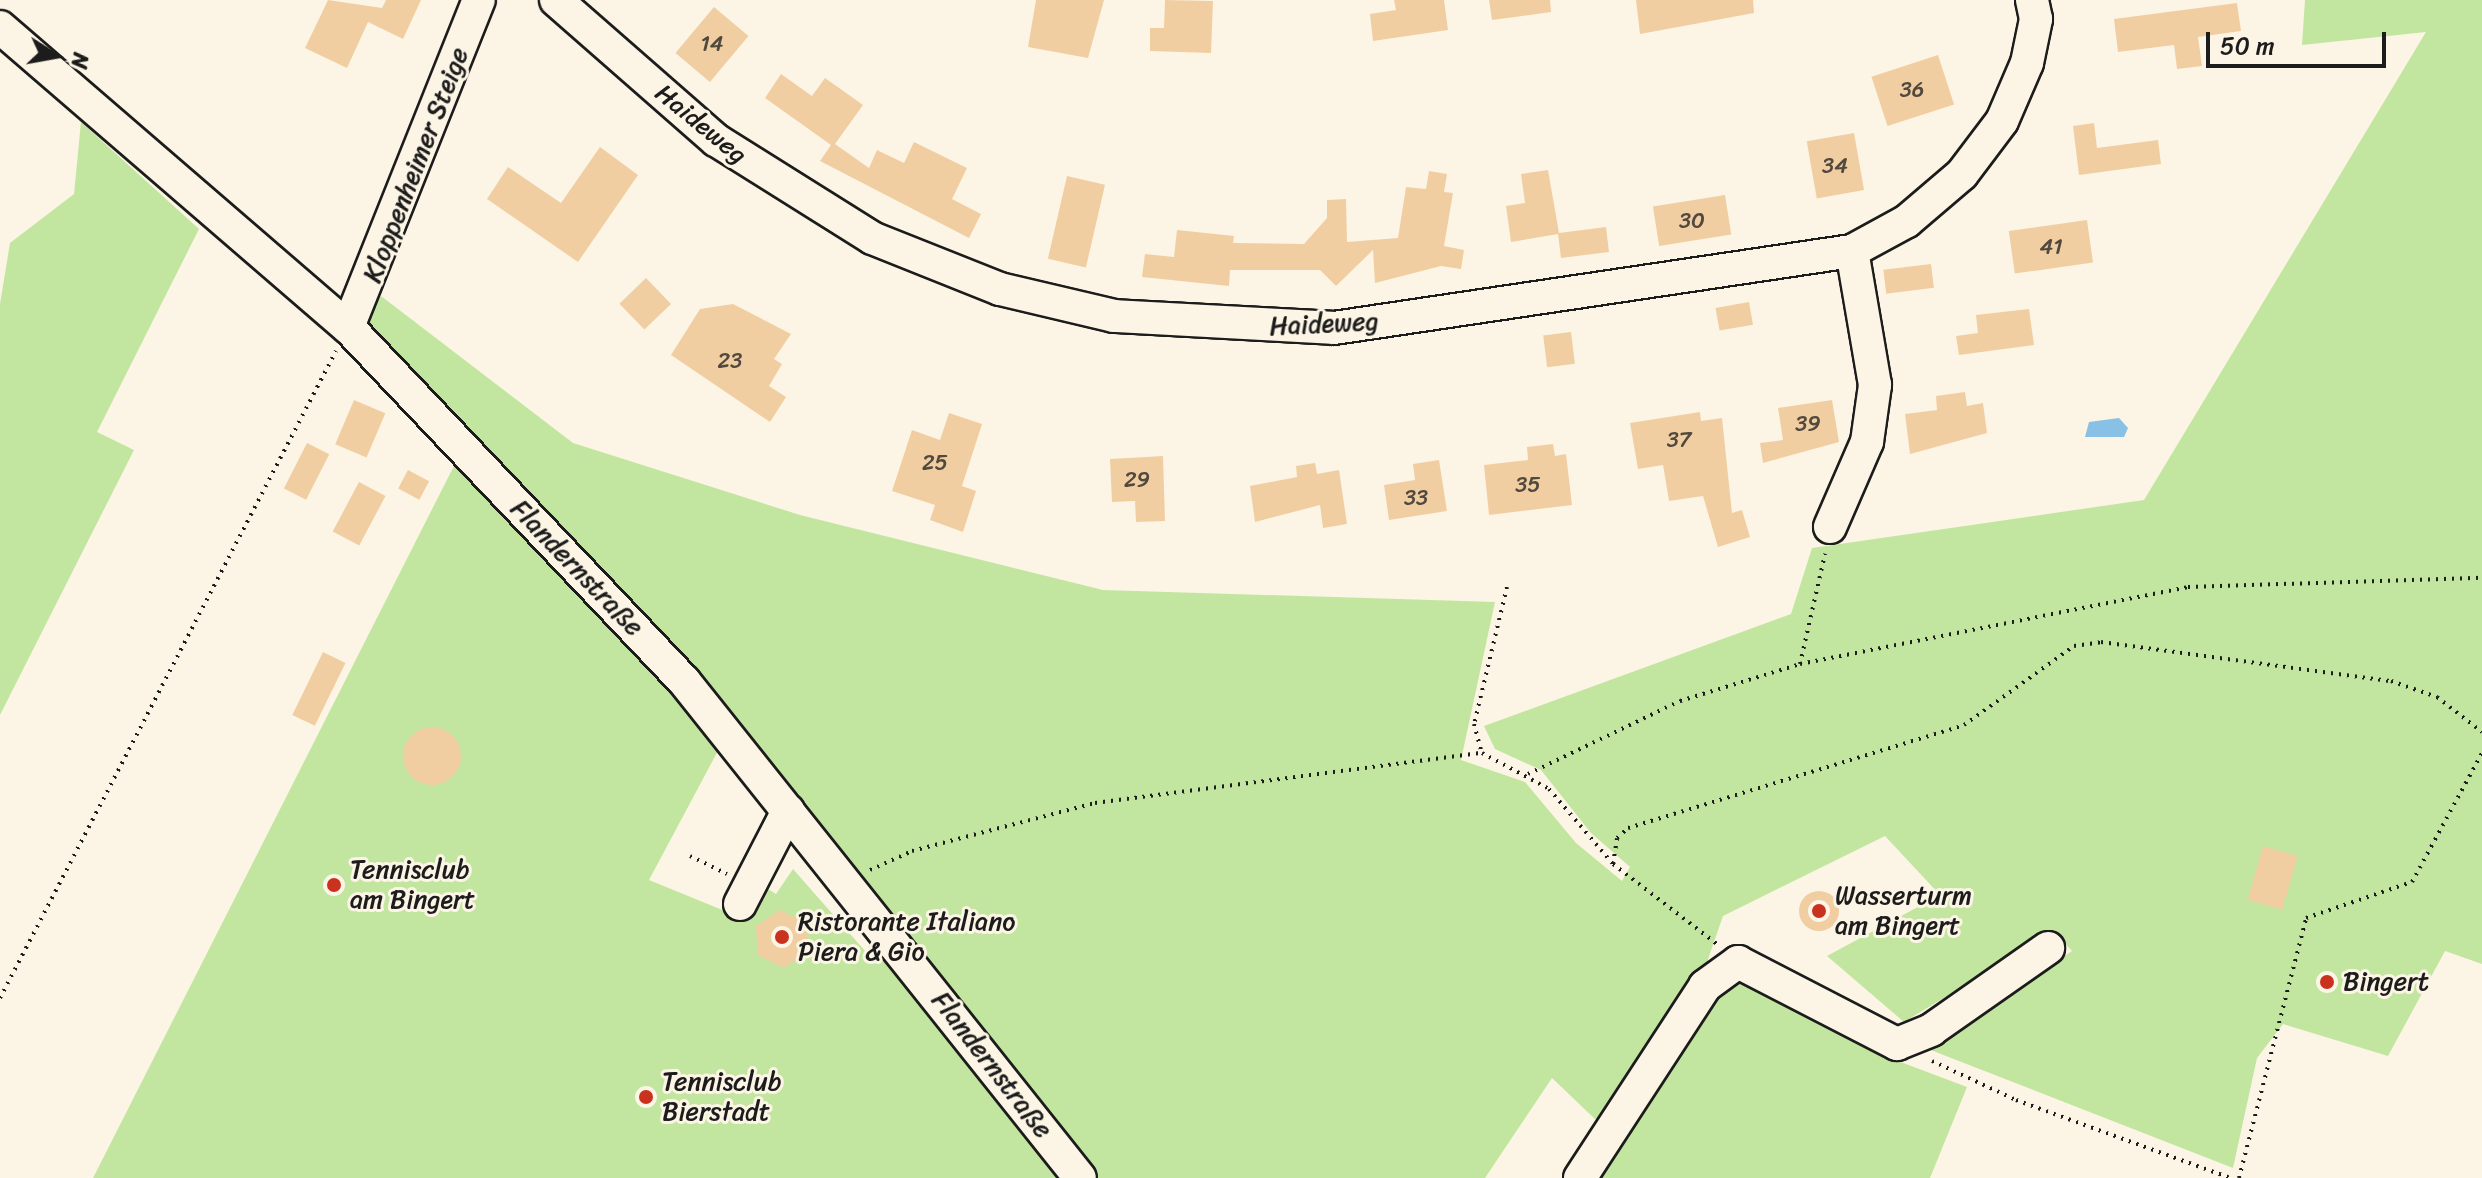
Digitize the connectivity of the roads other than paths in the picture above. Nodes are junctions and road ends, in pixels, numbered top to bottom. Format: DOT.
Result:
graph roads {
  1 [pos="479,0"];
  2 [pos="556,0"];
  3 [pos="2032,0"];
  4 [pos="0,27"];
  5 [pos="1852,251"];
  6 [pos="348,327"];
  7 [pos="1830,527"];
  8 [pos="788,811"];
  9 [pos="745,894"];
  10 [pos="2048,948"];
  11 [pos="1080,1178"];
  12 [pos="1580,1178"];
  1 -- 6 [label="street, Kloppenheimer Steige"];
  2 -- 5 [label="street, Haideweg"];
  3 -- 5 [label="street, Haideweg"];
  4 -- 6 [label="street, Flandernstraße"];
  5 -- 7 [label="street"];
  6 -- 8 [label="street, Flandernstraße"];
  8 -- 9 [label="street"];
  8 -- 11 [label="street, Flandernstraße"];
  10 -- 12 [label="street"];
}
